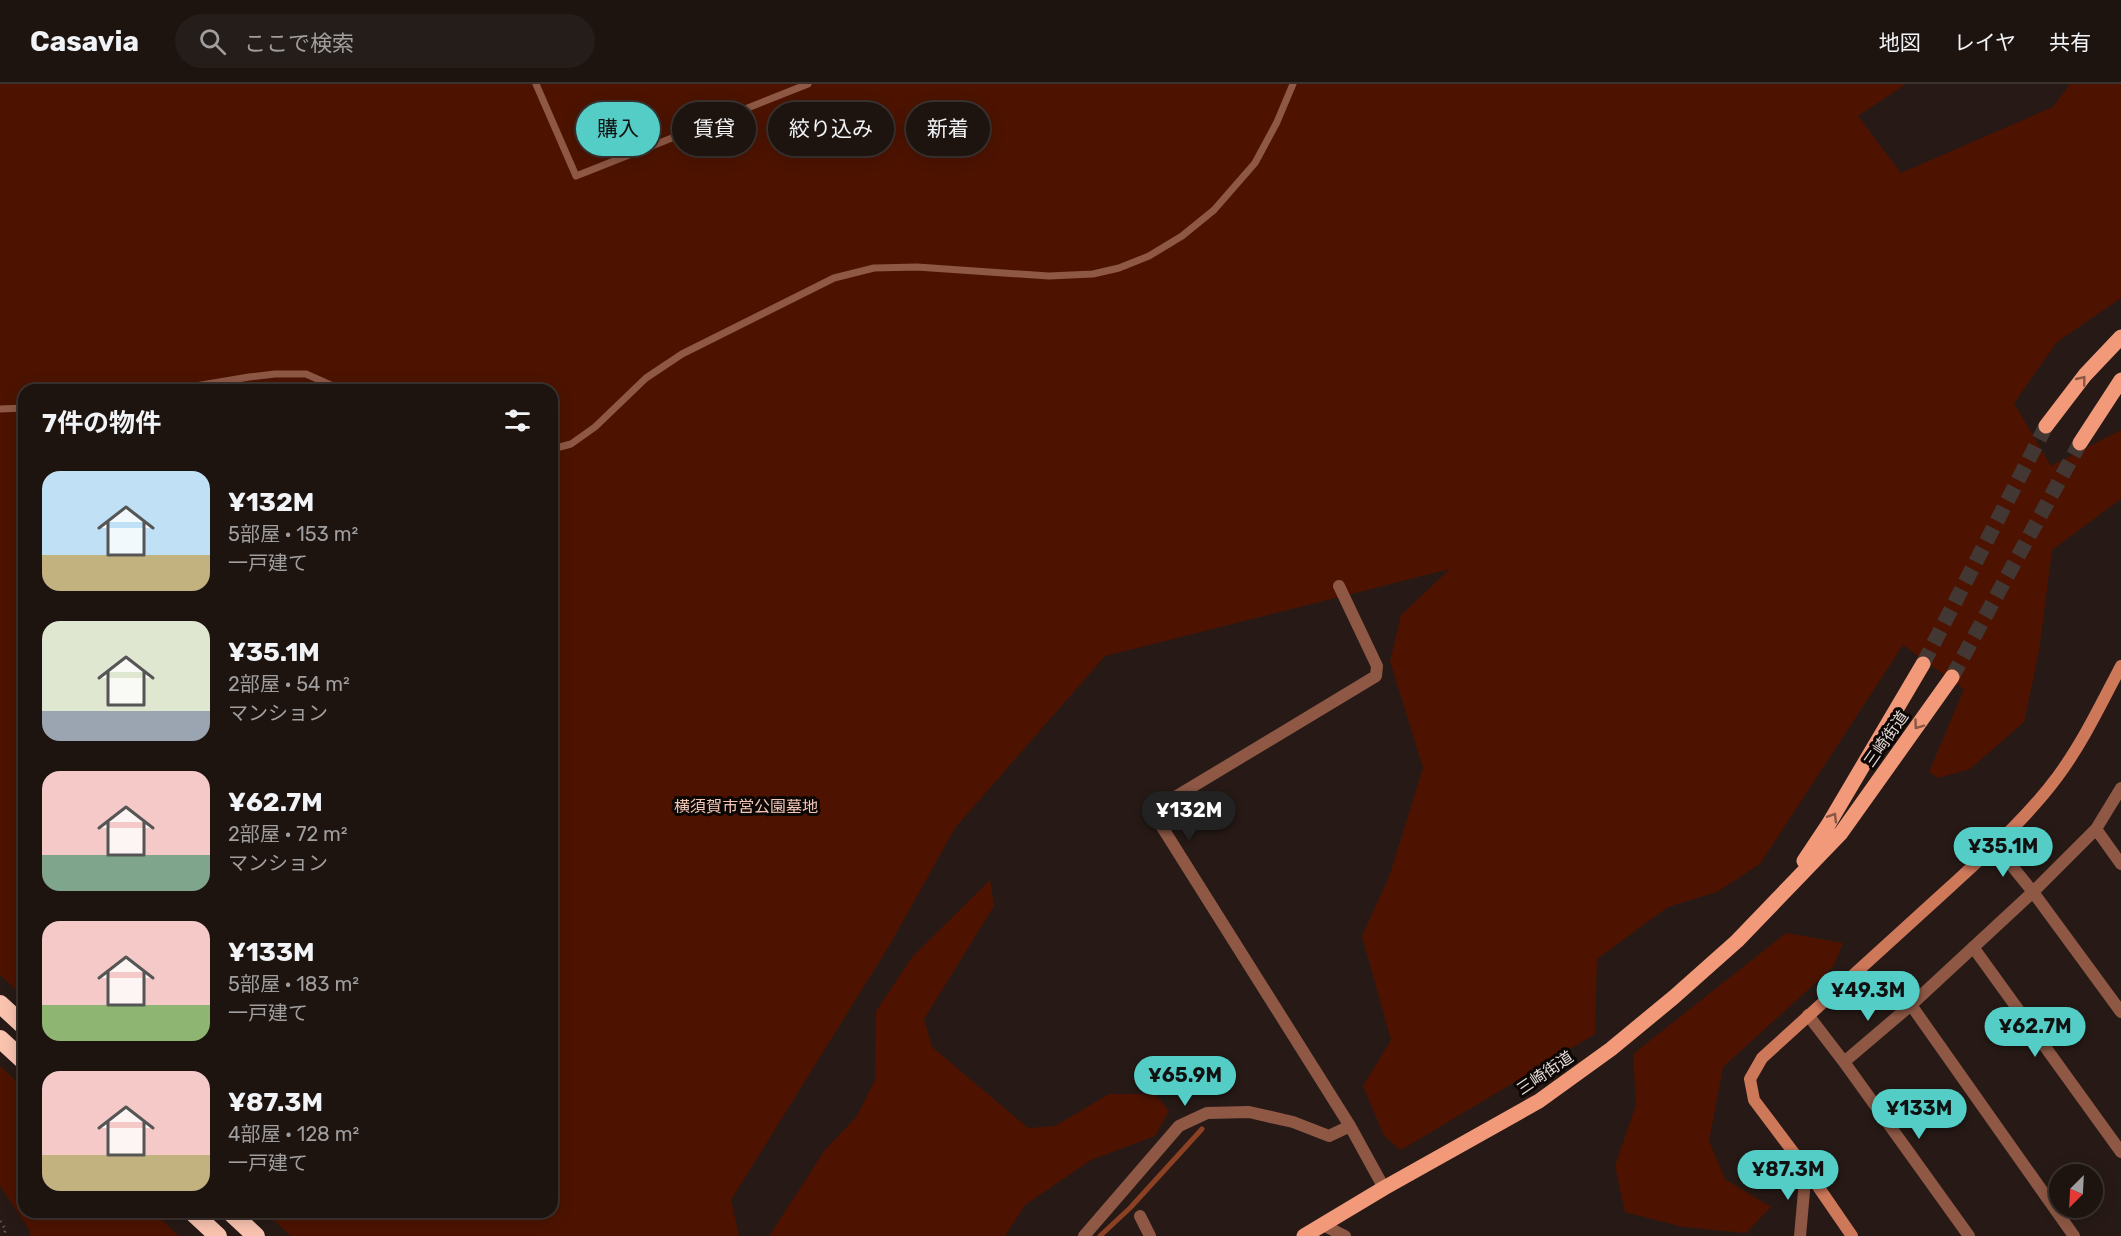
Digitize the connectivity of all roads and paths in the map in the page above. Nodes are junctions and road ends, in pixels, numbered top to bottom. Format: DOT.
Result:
graph roads {
  1 [pos="536,84"];
  2 [pos="808,84"];
  3 [pos="1293,84"];
  4 [pos="2121,337"];
  5 [pos="2121,380"];
  6 [pos="208,384"];
  7 [pos="328,384"];
  8 [pos="18,408"];
  9 [pos="0,409"];
  10 [pos="2046,426"];
  11 [pos="2080,443"];
  12 [pos="558,447"];
  13 [pos="1339,586"];
  14 [pos="1923,663"];
  15 [pos="2121,666"];
  16 [pos="1952,677"];
  17 [pos="2121,788"];
  18 [pos="2096,829"];
  19 [pos="1995,845"];
  20 [pos="2121,864"];
  21 [pos="2033,892"];
  22 [pos="1776,900"];
  23 [pos="1973,947"];
  24 [pos="0,1004"];
  25 [pos="1911,1005"];
  26 [pos="2121,1012"];
  27 [pos="1808,1015"];
  28 [pos="18,1020"];
  29 [pos="0,1040"];
  30 [pos="18,1056"];
  31 [pos="1844,1062"];
  32 [pos="1350,1126"];
  33 [pos="2121,1152"];
  34 [pos="1806,1169"];
  35 [pos="1384,1188"];
  36 [pos="1140,1216"];
  37 [pos="199,1218"];
  38 [pos="236,1218"];
  39 [pos="0,1221"];
  40 [pos="1323,1225"];
  41 [pos="2,1236"];
  42 [pos="217,1236"];
  43 [pos="256,1236"];
  44 [pos="1084,1236"];
  45 [pos="1150,1236"];
  46 [pos="1304,1236"];
  47 [pos="1345,1236"];
  48 [pos="1800,1236"];
  49 [pos="1852,1236"];
  50 [pos="1969,1236"];
  51 [pos="2074,1236"];
  1 -- 2 [label="lane"];
  3 -- 12 [label="lane"];
  10 -- 4 [label="main road, one-way"];
  5 -- 11 [label="main road"];
  6 -- 7 [label="lane"];
  8 -- 9 [label="lane"];
  13 -- 32 [label="street"];
  22 -- 14 [label="main road, 三崎街道, one-way"];
  15 -- 19 [label="street"];
  16 -- 22 [label="main road, 三崎街道, one-way"];
  17 -- 18 [label="street"];
  18 -- 20 [label="street"];
  18 -- 21 [label="street"];
  19 -- 21 [label="street"];
  19 -- 27 [label="street"];
  21 -- 23 [label="street"];
  21 -- 26 [label="street"];
  22 -- 35 [label="main road, 三崎街道"];
  23 -- 25 [label="street"];
  23 -- 33 [label="street"];
  24 -- 28 [label="highway"];
  25 -- 31 [label="street"];
  25 -- 51 [label="street"];
  27 -- 31 [label="street"];
  27 -- 34 [label="street"];
  29 -- 30 [label="highway"];
  31 -- 50 [label="street"];
  32 -- 35 [label="street"];
  32 -- 44 [label="street"];
  34 -- 48 [label="street"];
  34 -- 49 [label="street"];
  35 -- 40 [label="main road, 三崎街道"];
  36 -- 45 [label="street"];
  37 -- 42 [label="highway"];
  38 -- 43 [label="highway"];
  39 -- 41 [label="path"];
  40 -- 46 [label="main road, 三崎街道"];
  40 -- 47 [label="street"];
}
